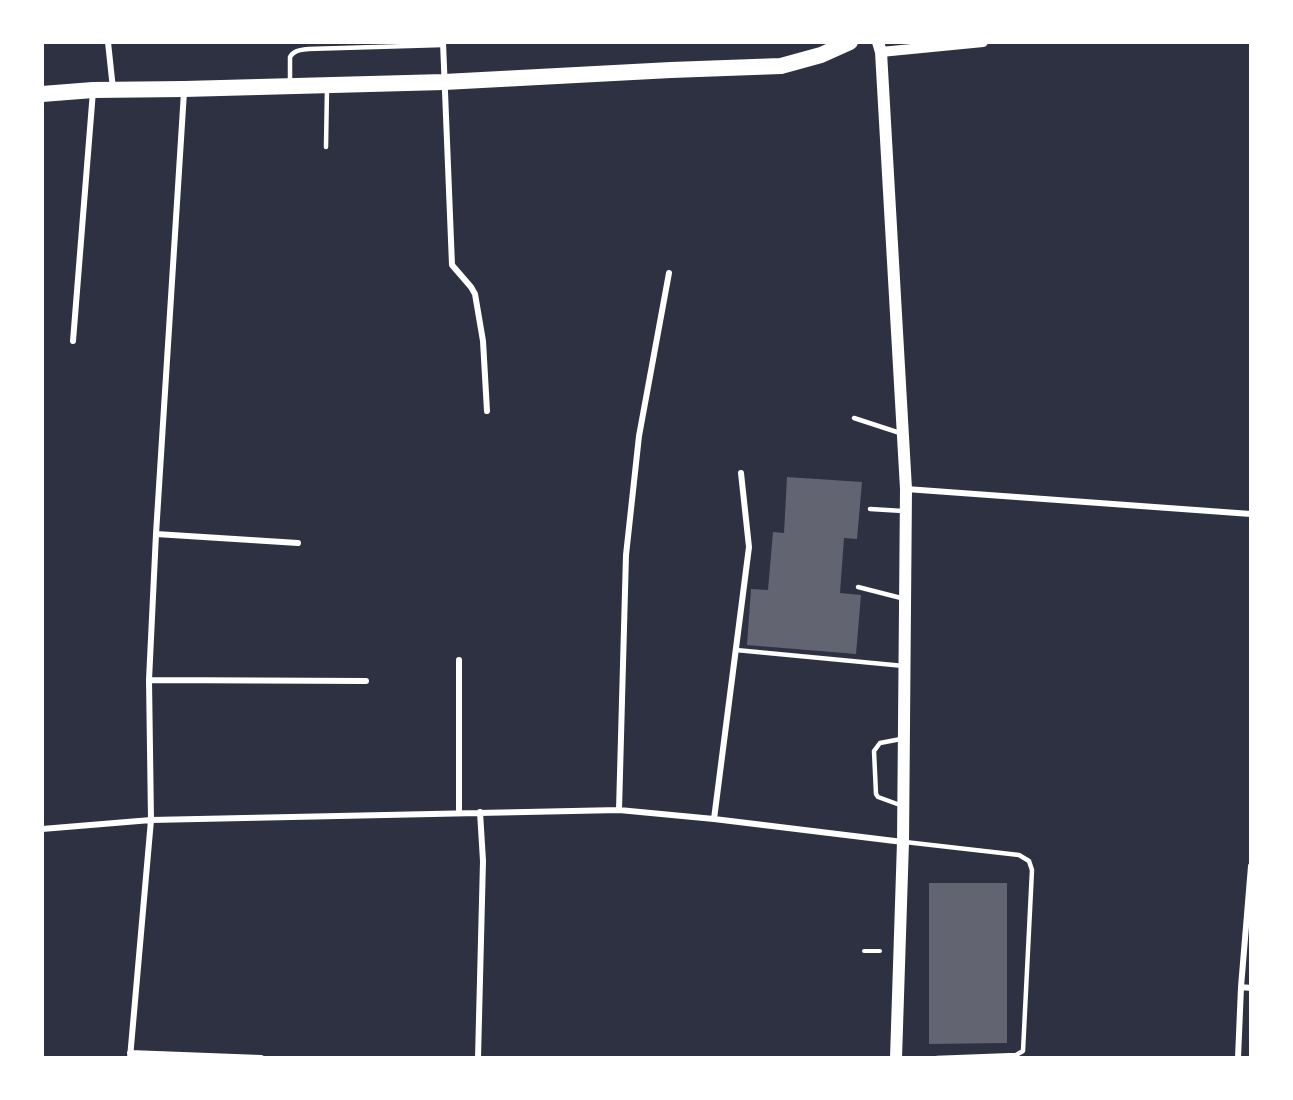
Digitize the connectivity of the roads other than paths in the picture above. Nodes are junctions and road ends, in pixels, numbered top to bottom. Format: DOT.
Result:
graph roads {
  1 [pos="108,42"];
  2 [pos="850,42"];
  3 [pos="983,42"];
  4 [pos="443,43"];
  5 [pos="880,47"];
  6 [pos="444,82"];
  7 [pos="290,86"];
  8 [pos="327,86"];
  9 [pos="184,89"];
  10 [pos="93,90"];
  11 [pos="113,90"];
  12 [pos="42,94"];
  13 [pos="327,147"];
  14 [pos="669,273"];
  15 [pos="73,342"];
  16 [pos="487,411"];
  17 [pos="854,418"];
  18 [pos="903,434"];
  19 [pos="741,473"];
  20 [pos="906,489"];
  21 [pos="870,508"];
  22 [pos="906,512"];
  23 [pos="1251,514"];
  24 [pos="156,534"];
  25 [pos="298,543"];
  26 [pos="858,587"];
  27 [pos="905,599"];
  28 [pos="736,650"];
  29 [pos="459,660"];
  30 [pos="904,666"];
  31 [pos="149,680"];
  32 [pos="366,681"];
  33 [pos="903,739"];
  34 [pos="903,805"];
  35 [pos="619,810"];
  36 [pos="480,812"];
  37 [pos="459,813"];
  38 [pos="714,819"];
  39 [pos="151,820"];
  40 [pos="42,829"];
  41 [pos="903,842"];
  42 [pos="1251,866"];
  43 [pos="1241,987"];
  44 [pos="1251,988"];
  45 [pos="130,1055"];
  46 [pos="261,1058"];
  47 [pos="478,1058"];
  48 [pos="896,1058"];
  49 [pos="936,1058"];
  50 [pos="1239,1058"];
  1 -- 11 [label="street"];
  2 -- 6 [label="highway"];
  3 -- 5 [label="street"];
  4 -- 6 [label="street"];
  4 -- 7 [label="lane"];
  5 -- 18 [label="main road"];
  6 -- 8 [label="highway"];
  6 -- 16 [label="street"];
  7 -- 8 [label="highway"];
  7 -- 9 [label="highway"];
  8 -- 13 [label="lane"];
  9 -- 11 [label="highway"];
  9 -- 24 [label="street"];
  10 -- 11 [label="highway"];
  10 -- 12 [label="highway"];
  10 -- 15 [label="street"];
  14 -- 35 [label="street"];
  17 -- 18 [label="lane"];
  18 -- 20 [label="main road"];
  19 -- 28 [label="street"];
  20 -- 22 [label="main road"];
  20 -- 23 [label="street"];
  21 -- 22 [label="lane"];
  22 -- 27 [label="main road"];
  24 -- 25 [label="street"];
  24 -- 31 [label="street"];
  26 -- 27 [label="lane"];
  27 -- 30 [label="main road"];
  28 -- 30 [label="lane"];
  28 -- 38 [label="street"];
  29 -- 37 [label="street"];
  30 -- 33 [label="main road"];
  31 -- 32 [label="street"];
  31 -- 39 [label="street"];
  33 -- 34 [label="main road"];
  33 -- 34 [label="lane"];
  34 -- 41 [label="main road"];
  35 -- 36 [label="street"];
  35 -- 38 [label="street"];
  36 -- 37 [label="street"];
  36 -- 47 [label="street"];
  37 -- 39 [label="street"];
  38 -- 41 [label="street"];
  39 -- 40 [label="street"];
  39 -- 45 [label="street"];
  41 -- 48 [label="main road"];
  41 -- 49 [label="lane"];
  42 -- 43 [label="street"];
  43 -- 44 [label="street"];
  43 -- 50 [label="street"];
  45 -- 46 [label="street"];
}
